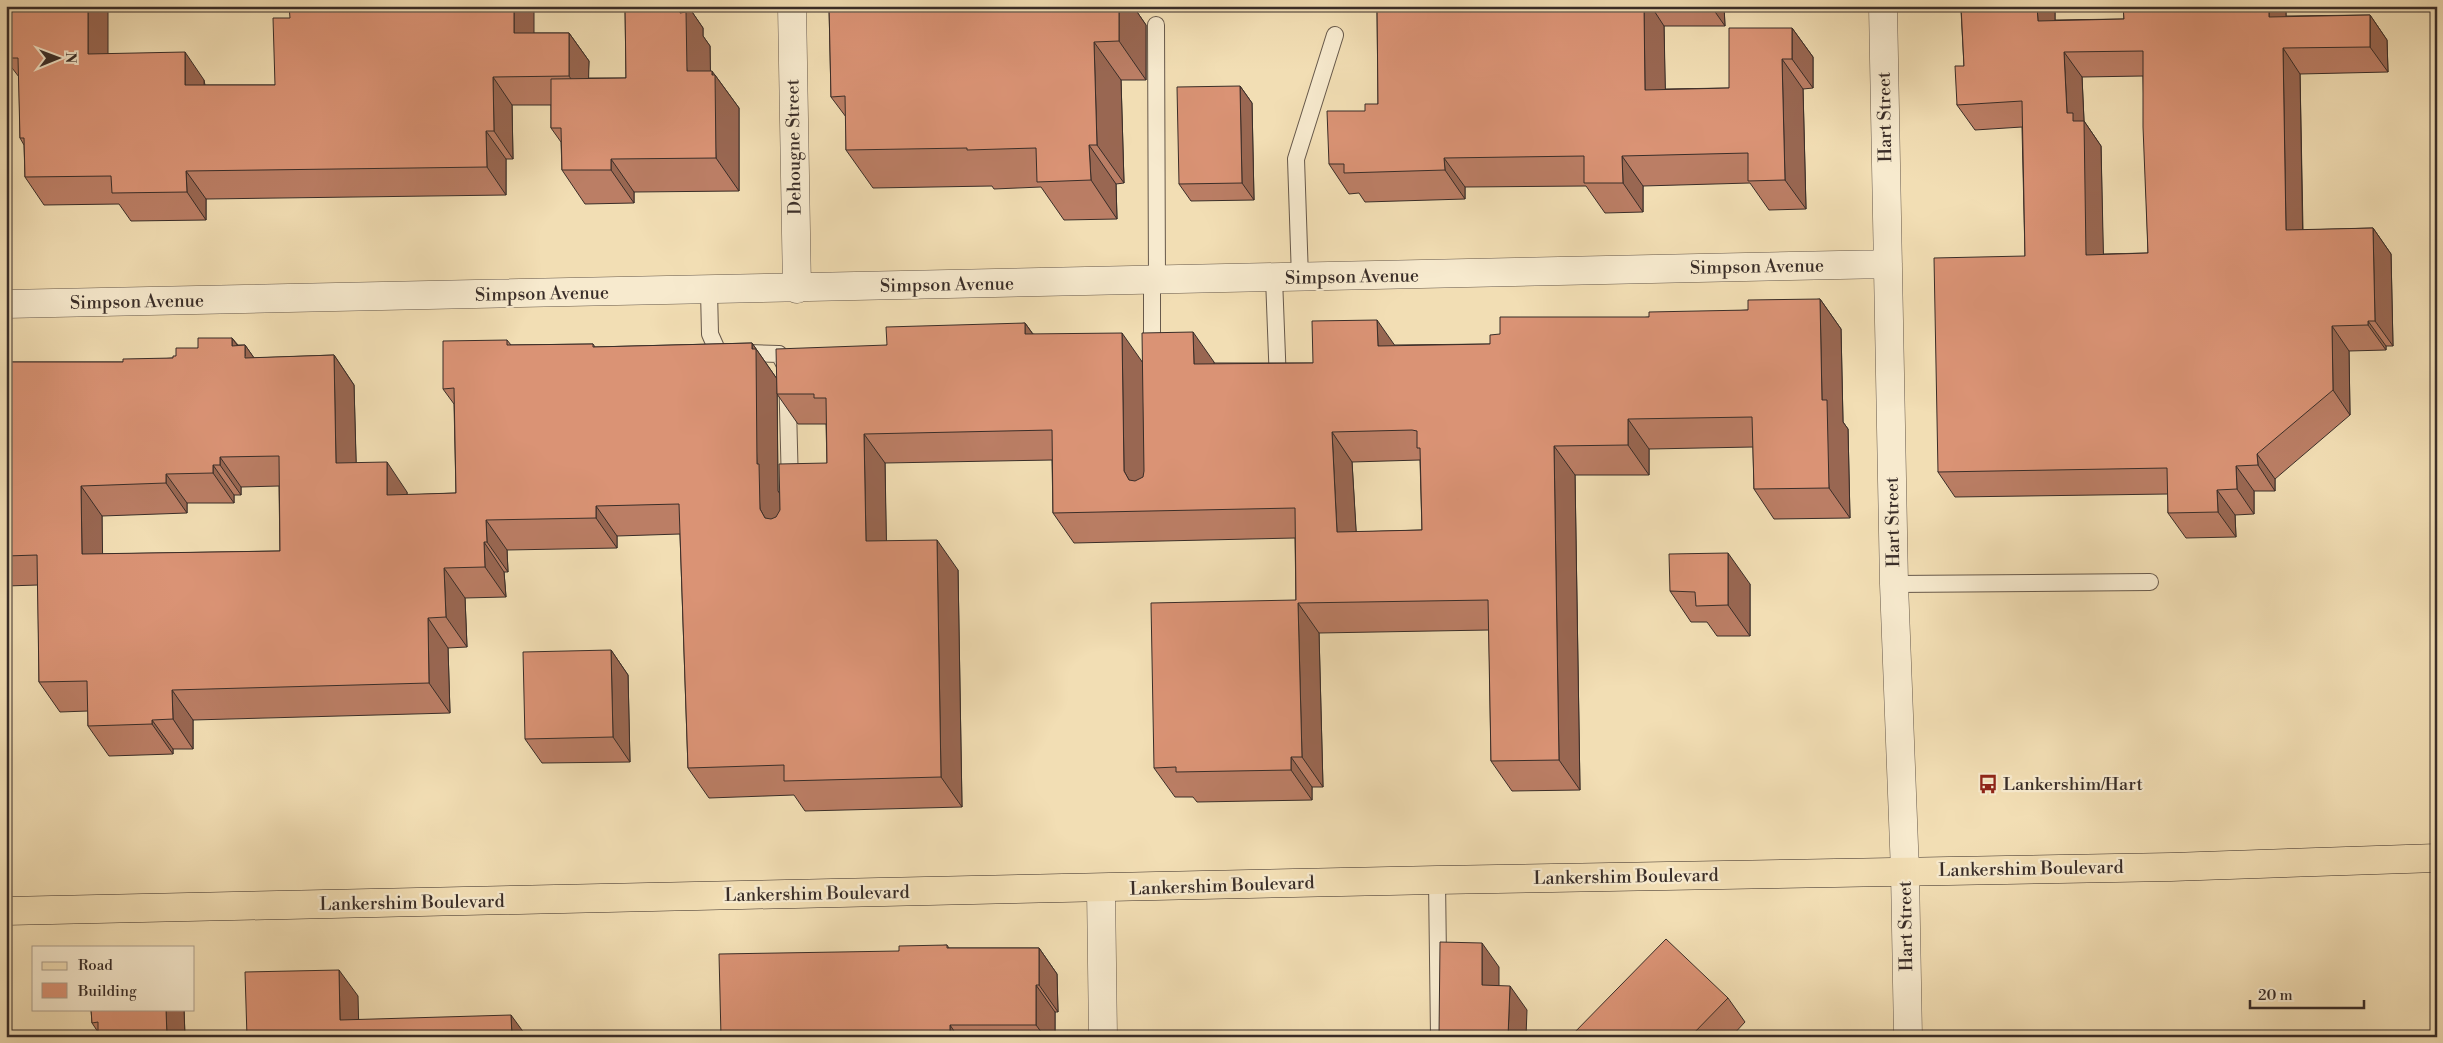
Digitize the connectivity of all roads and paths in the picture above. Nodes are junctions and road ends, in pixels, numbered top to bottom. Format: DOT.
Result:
graph roads {
  1 [pos="792,6"];
  2 [pos="1883,6"];
  3 [pos="1156,25"];
  4 [pos="1335,35"];
  5 [pos="1888,264"];
  6 [pos="1287,278"];
  7 [pos="1155,281"];
  8 [pos="797,289"];
  9 [pos="709,291"];
  10 [pos="6,304"];
  11 [pos="1152,375"];
  12 [pos="1278,384"];
  13 [pos="790,499"];
  14 [pos="2150,582"];
  15 [pos="1894,584"];
  16 [pos="2437,858"];
  17 [pos="1905,872"];
  18 [pos="1437,880"];
  19 [pos="1101,889"];
  20 [pos="6,911"];
  21 [pos="1103,1037"];
  22 [pos="1439,1037"];
  23 [pos="1908,1037"];
  1 -- 8 [label="street, Dehougne Street"];
  2 -- 5 [label="street, Hart Street"];
  3 -- 7 [label="lane"];
  4 -- 6 [label="lane"];
  5 -- 6 [label="street, Simpson Avenue"];
  5 -- 15 [label="street, Hart Street"];
  6 -- 7 [label="street, Simpson Avenue"];
  6 -- 12 [label="lane"];
  7 -- 8 [label="street, Simpson Avenue"];
  7 -- 11 [label="lane"];
  8 -- 9 [label="street, Simpson Avenue"];
  9 -- 10 [label="street, Simpson Avenue"];
  9 -- 13 [label="lane"];
  14 -- 15 [label="lane"];
  15 -- 17 [label="street, Hart Street"];
  16 -- 17 [label="main road, Lankershim Boulevard"];
  17 -- 18 [label="main road, Lankershim Boulevard"];
  17 -- 23 [label="street, Hart Street"];
  18 -- 19 [label="main road, Lankershim Boulevard"];
  18 -- 22 [label="lane"];
  19 -- 20 [label="main road, Lankershim Boulevard"];
  19 -- 21 [label="street"];
}
